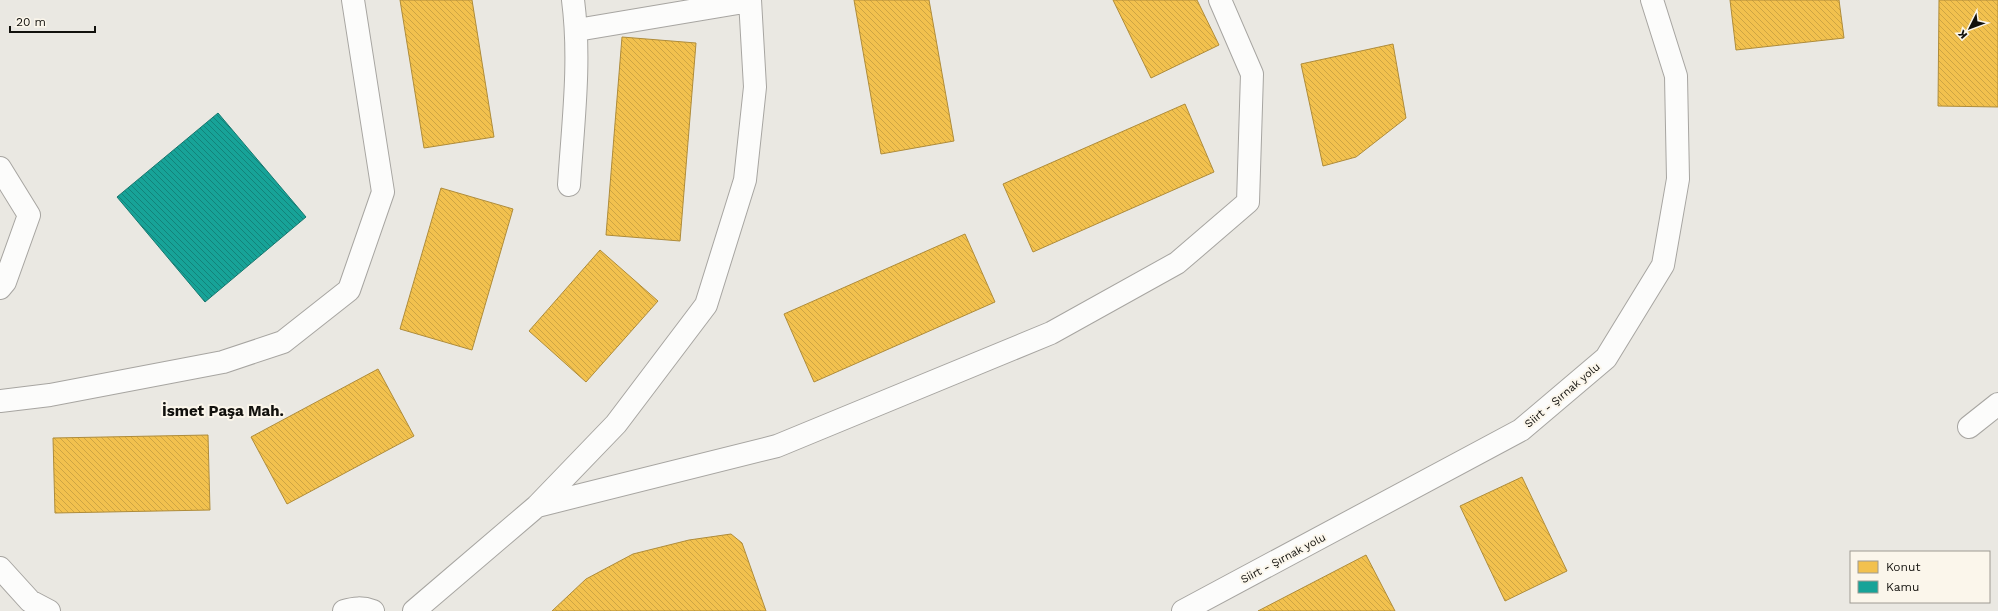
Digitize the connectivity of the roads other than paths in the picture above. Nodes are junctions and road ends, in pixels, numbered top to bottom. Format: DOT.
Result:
graph roads {
  1 [pos="353,0"];
  2 [pos="573,0"];
  3 [pos="750,0"];
  4 [pos="1220,0"];
  5 [pos="1652,0"];
  6 [pos="577,30"];
  7 [pos="0,168"];
  8 [pos="569,184"];
  9 [pos="0,288"];
  10 [pos="0,401"];
  11 [pos="1998,404"];
  12 [pos="1969,427"];
  13 [pos="537,506"];
  14 [pos="0,568"];
  15 [pos="49,611"];
  16 [pos="344,611"];
  17 [pos="373,611"];
  18 [pos="414,611"];
  19 [pos="1183,611"];
  1 -- 10 [label="street"];
  2 -- 6 [label="street"];
  3 -- 6 [label="street"];
  3 -- 13 [label="street"];
  4 -- 13 [label="street"];
  5 -- 19 [label="street, Siirt - Şırnak yolu"];
  6 -- 8 [label="street"];
  7 -- 9 [label="street"];
  11 -- 12 [label="street"];
  13 -- 18 [label="street"];
  14 -- 15 [label="street"];
  16 -- 17 [label="street"];
}
